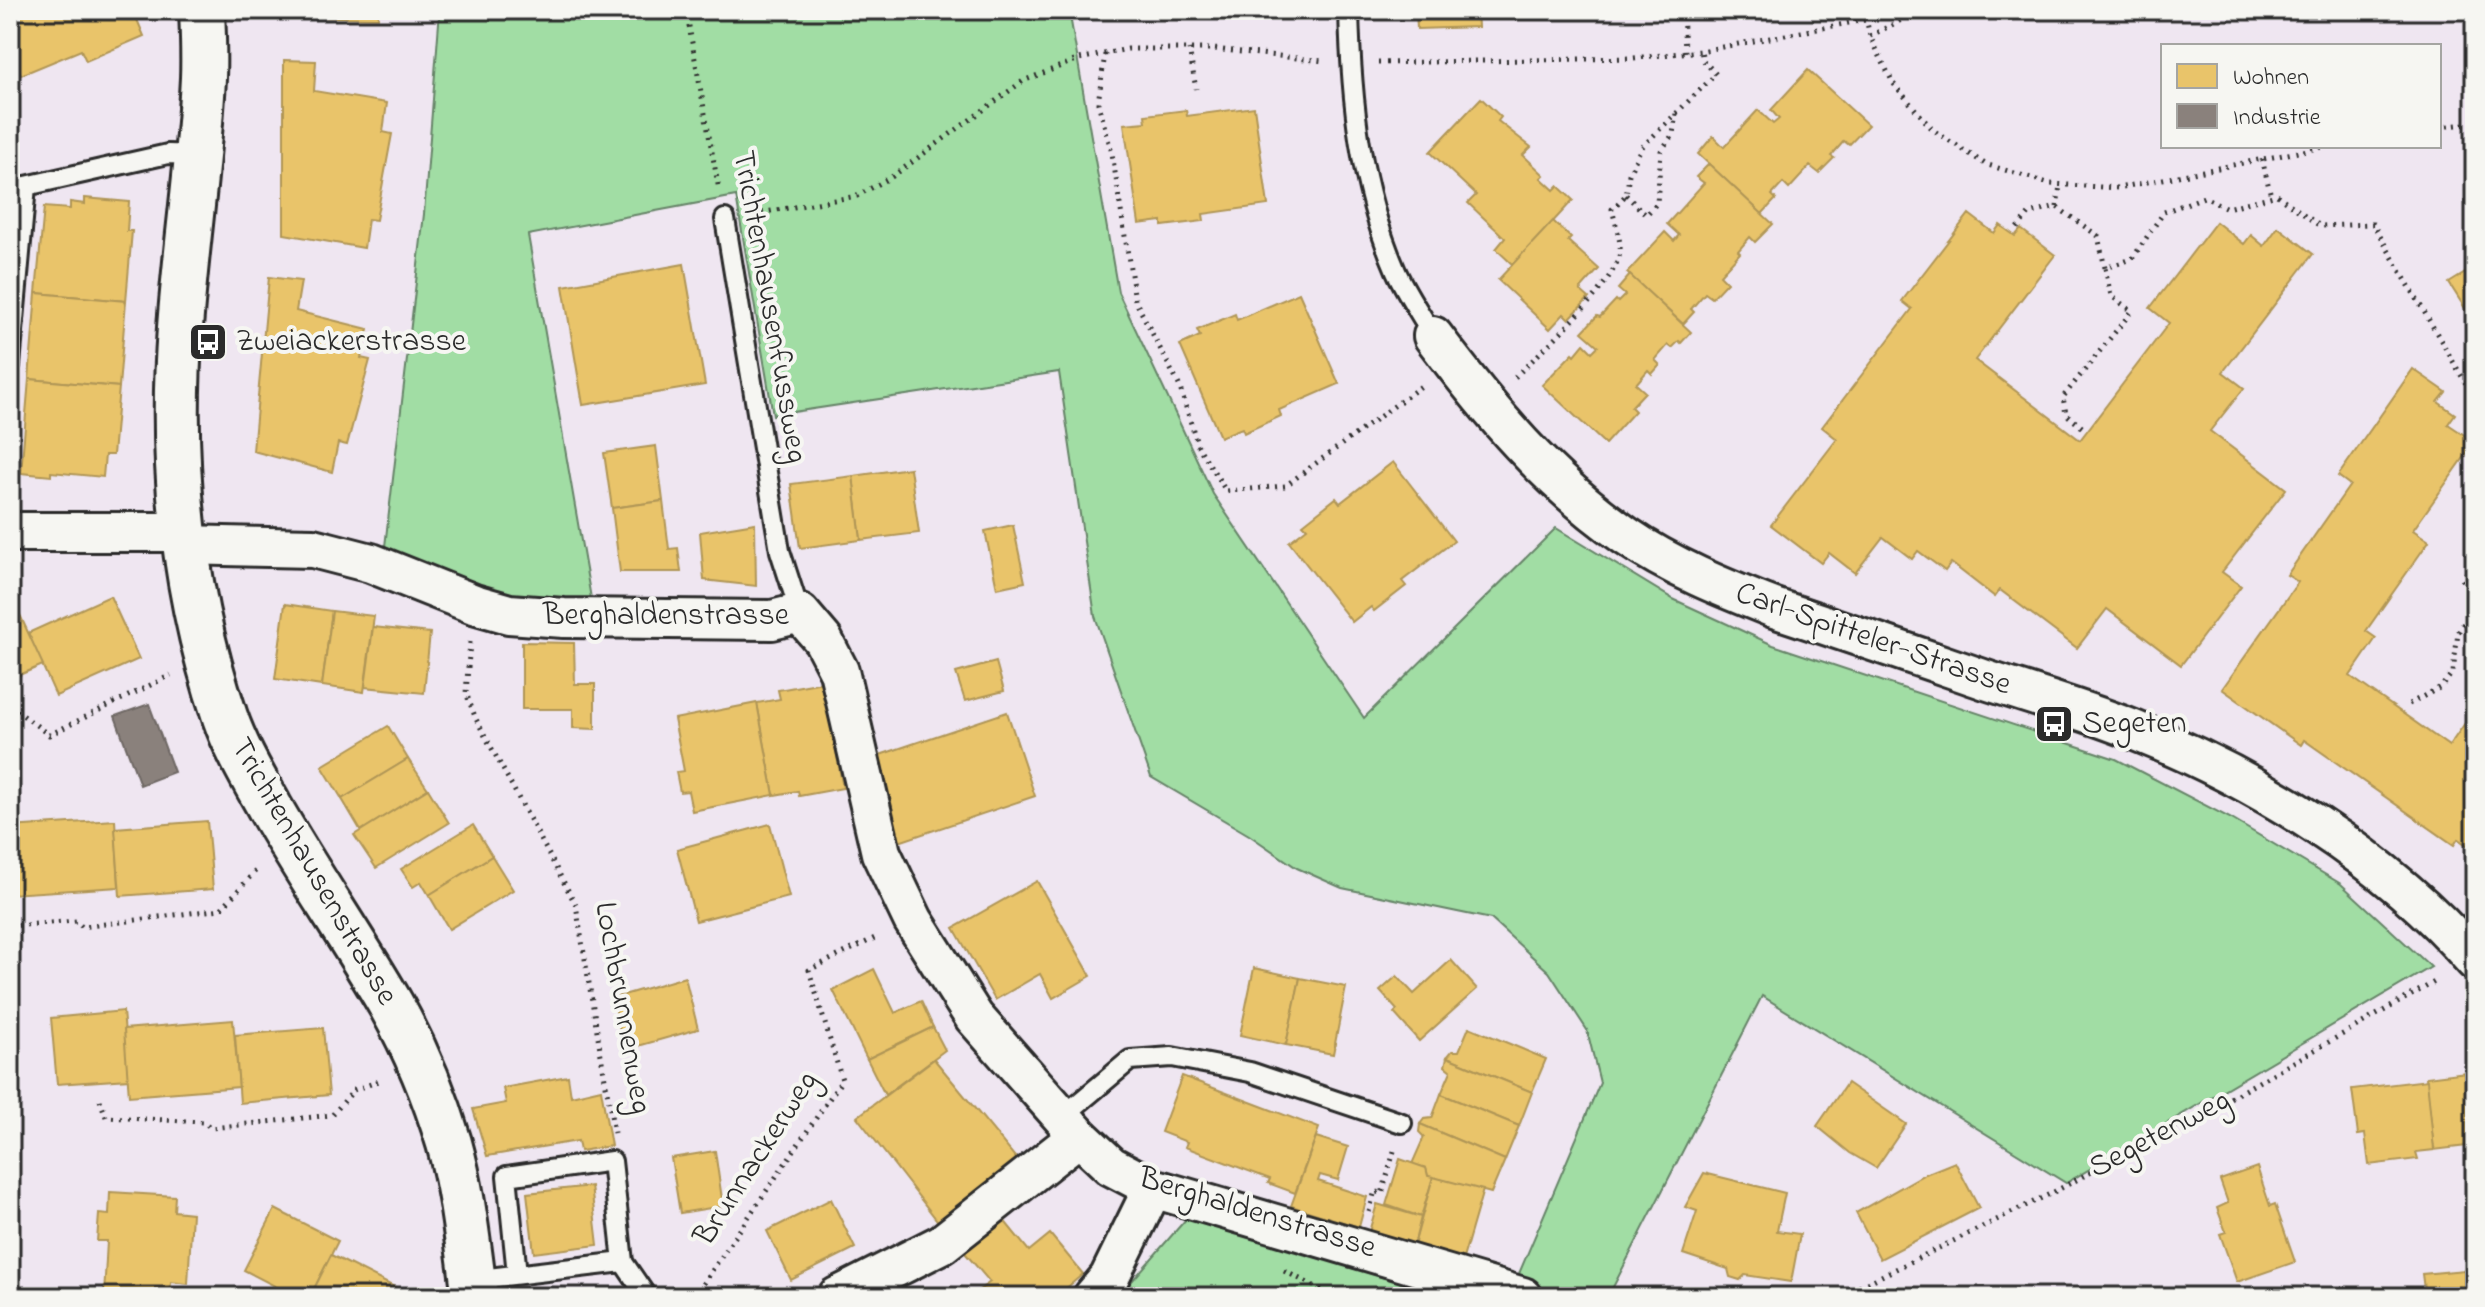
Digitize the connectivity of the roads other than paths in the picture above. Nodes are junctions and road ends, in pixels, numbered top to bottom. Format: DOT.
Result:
graph roads {
  1 [pos="202,10"];
  2 [pos="1349,10"];
  3 [pos="198,155"];
  4 [pos="725,219"];
  5 [pos="1443,349"];
  6 [pos="10,365"];
  7 [pos="10,532"];
  8 [pos="183,538"];
  9 [pos="800,613"];
  10 [pos="2475,959"];
  11 [pos="1402,1123"];
  12 [pos="1070,1127"];
  13 [pos="1153,1188"];
  14 [pos="623,1262"];
  15 [pos="517,1274"];
  16 [pos="474,1289"];
  17 [pos="647,1297"];
  18 [pos="837,1297"];
  19 [pos="1093,1297"];
  20 [pos="1523,1297"];
  1 -- 3 [label="street, Trichtenhausenstrasse"];
  2 -- 5 [label="lane"];
  3 -- 6 [label="lane"];
  3 -- 8 [label="street, Trichtenhausenstrasse"];
  4 -- 9 [label="lane, Trichtenhausenfussweg"];
  5 -- 10 [label="street, Carl-Spitteler-Strasse"];
  7 -- 8 [label="street"];
  8 -- 9 [label="street, Berghaldenstrasse"];
  8 -- 16 [label="street, Trichtenhausenstrasse"];
  9 -- 12 [label="street, Berghaldenstrasse"];
  11 -- 12 [label="lane"];
  12 -- 13 [label="street, Berghaldenstrasse"];
  12 -- 18 [label="street"];
  13 -- 19 [label="street"];
  13 -- 20 [label="street, Berghaldenstrasse"];
  14 -- 15 [label="lane"];
  14 -- 15 [label="lane, Lochbrunnenweg"];
  14 -- 17 [label="lane, Lochbrunnenweg"];
  15 -- 16 [label="lane"];
}
